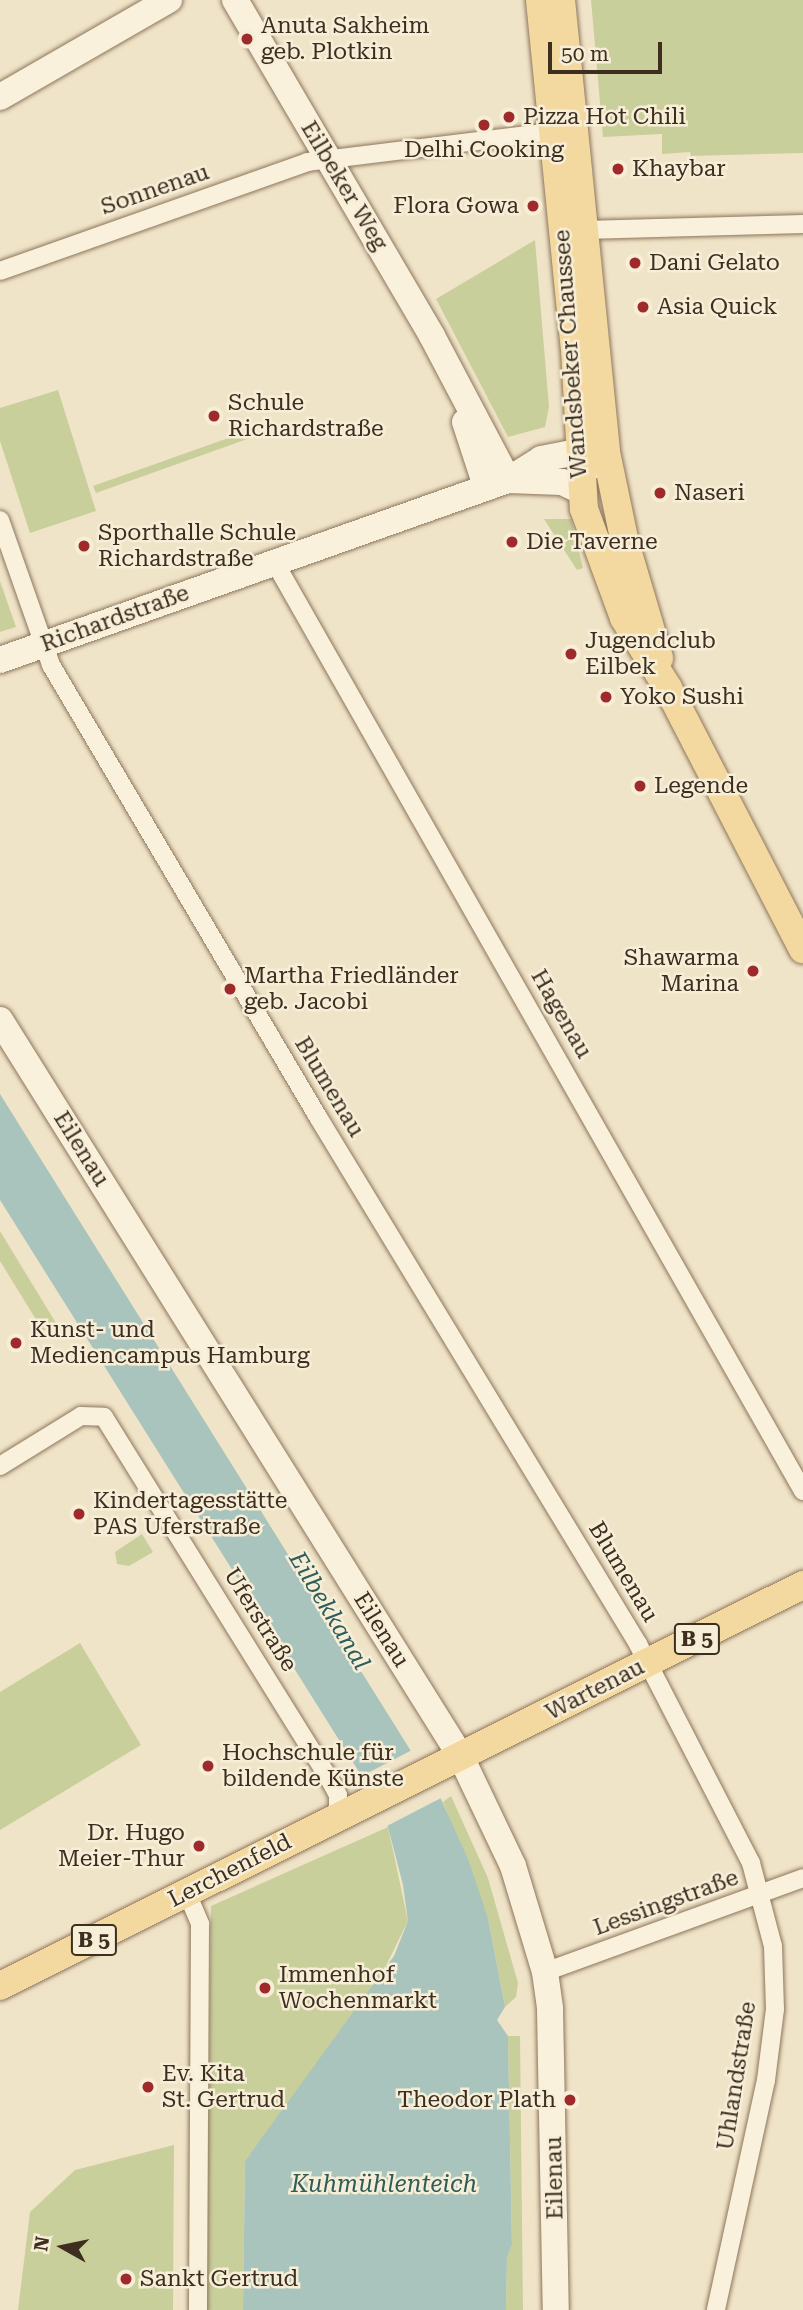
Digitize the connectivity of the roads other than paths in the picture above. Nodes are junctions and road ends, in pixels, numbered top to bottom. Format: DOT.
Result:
graph roads {
  1 [pos="169,0"];
  2 [pos="235,0"];
  3 [pos="540,0"];
  4 [pos="561,0"];
  5 [pos="0,97"];
  6 [pos="553,132"];
  7 [pos="327,158"];
  8 [pos="803,224"];
  9 [pos="584,230"];
  10 [pos="0,271"];
  11 [pos="578,452"];
  12 [pos="497,483"];
  13 [pos="581,491"];
  14 [pos="614,495"];
  15 [pos="0,520"];
  16 [pos="274,561"];
  17 [pos="43,645"];
  18 [pos="0,660"];
  19 [pos="668,688"];
  20 [pos="803,949"];
  21 [pos="0,1020"];
  22 [pos="0,1466"];
  23 [pos="803,1491"];
  24 [pos="803,1586"];
  25 [pos="645,1665"];
  26 [pos="461,1757"];
  27 [pos="338,1817"];
  28 [pos="803,1878"];
  29 [pos="187,1893"];
  30 [pos="760,1894"];
  31 [pos="545,1972"];
  32 [pos="0,1986"];
  33 [pos="198,2310"];
  34 [pos="556,2310"];
  35 [pos="716,2310"];
  1 -- 5 [label="street"];
  2 -- 7 [label="street, Eilbeker Weg"];
  3 -- 6 [label="main road, Wandsbeker Chaussee"];
  4 -- 9 [label="main road, Wandsbeker Chaussee"];
  6 -- 7 [label="street, Sonnenau"];
  6 -- 11 [label="main road, Wandsbeker Chaussee"];
  7 -- 10 [label="street, Sonnenau"];
  7 -- 12 [label="street, Eilbeker Weg"];
  8 -- 9 [label="street"];
  9 -- 14 [label="main road, Wandsbeker Chaussee"];
  11 -- 12 [label="street, Richardstraße"];
  11 -- 13 [label="main road, Wandsbeker Chaussee"];
  11 -- 14 [label="street"];
  12 -- 13 [label="street, Richardstraße"];
  12 -- 16 [label="street, Richardstraße"];
  13 -- 19 [label="main road, Wandsbeker Chaussee"];
  14 -- 19 [label="main road, Wandsbeker Chaussee"];
  15 -- 17 [label="street, Blumenau"];
  16 -- 17 [label="street, Richardstraße"];
  16 -- 23 [label="street, Hagenau"];
  17 -- 18 [label="street, Richardstraße"];
  17 -- 25 [label="street, Blumenau"];
  19 -- 20 [label="main road, Wandsbeker Chaussee"];
  21 -- 26 [label="street, Eilenau"];
  22 -- 27 [label="street, Uferstraße"];
  24 -- 25 [label="main road, Wartenau / B 5"];
  25 -- 26 [label="main road, Wartenau / B 5"];
  25 -- 30 [label="street, Uhlandstraße"];
  26 -- 27 [label="main road, Lerchenfeld / B 5"];
  26 -- 31 [label="street, Eilenau"];
  27 -- 29 [label="main road, Lerchenfeld / B 5"];
  28 -- 30 [label="street, Lessingstraße"];
  29 -- 32 [label="main road, Lerchenfeld / B 5"];
  29 -- 33 [label="street"];
  30 -- 31 [label="street, Lessingstraße"];
  30 -- 35 [label="street, Uhlandstraße"];
  31 -- 34 [label="street, Eilenau"];
}
